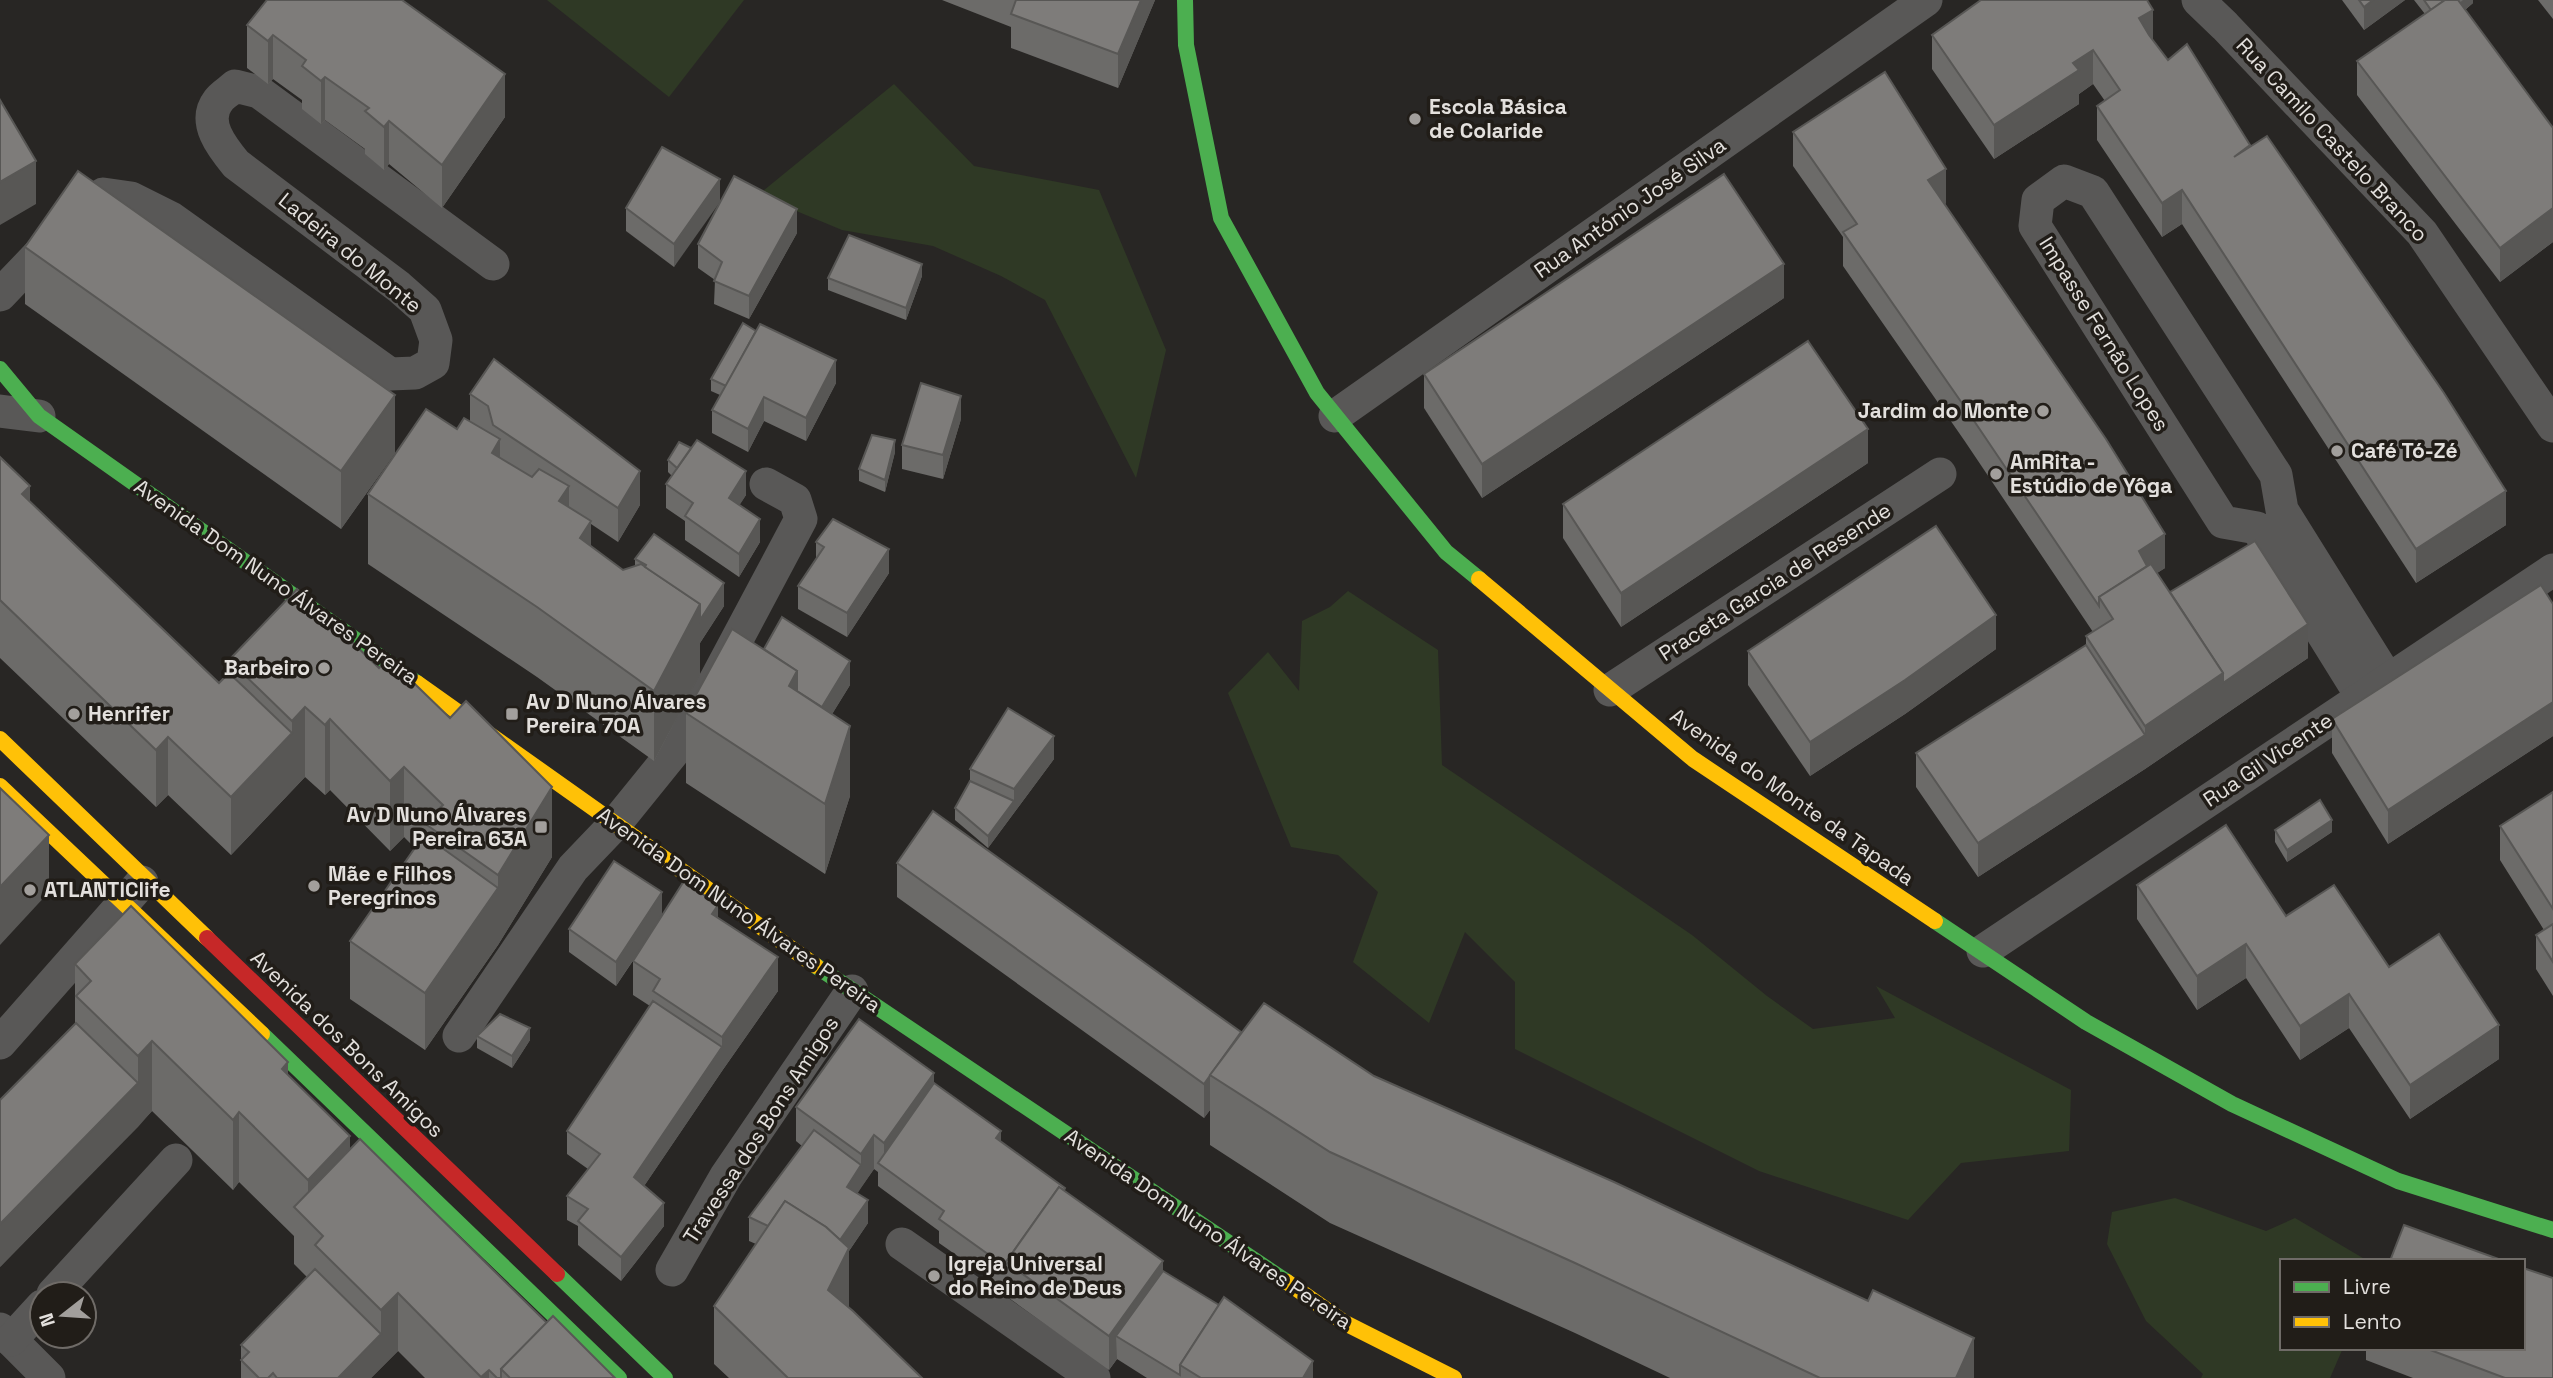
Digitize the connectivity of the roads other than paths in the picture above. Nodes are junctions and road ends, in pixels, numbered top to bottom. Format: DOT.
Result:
graph roads {
  1 [pos="1185,0"];
  2 [pos="1926,0"];
  3 [pos="2202,1"];
  4 [pos="493,264"];
  5 [pos="0,295"];
  6 [pos="0,369"];
  7 [pos="0,411"];
  8 [pos="39,416"];
  9 [pos="1335,416"];
  10 [pos="2553,426"];
  11 [pos="1940,474"];
  12 [pos="766,484"];
  13 [pos="2553,570"];
  14 [pos="2375,688"];
  15 [pos="1610,690"];
  16 [pos="0,739"];
  17 [pos="0,786"];
  18 [pos="616,823"];
  19 [pos="135,891"];
  20 [pos="1983,951"];
  21 [pos="852,990"];
  22 [pos="458,1035"];
  23 [pos="0,1043"];
  24 [pos="177,1160"];
  25 [pos="2553,1230"];
  26 [pos="902,1244"];
  27 [pos="672,1270"];
  28 [pos="66,1280"];
  29 [pos="28,1317"];
  30 [pos="5,1335"];
  31 [pos="49,1378"];
  32 [pos="619,1378"];
  33 [pos="665,1378"];
  34 [pos="1094,1378"];
  35 [pos="1454,1378"];
  1 -- 9 [label="street, Avenida do Monte da Tapada"];
  2 -- 9 [label="street, Rua António José Silva"];
  3 -- 10 [label="street, Rua Camilo Castelo Branco"];
  4 -- 5 [label="street, Ladeira do Monte"];
  6 -- 8 [label="street, Avenida Dom Nuno Álvares Pereira"];
  7 -- 8 [label="street, Avenida Dom Nuno Álvares Pereira"];
  8 -- 18 [label="street, Avenida Dom Nuno Álvares Pereira"];
  9 -- 15 [label="street, Avenida do Monte da Tapada"];
  11 -- 15 [label="street, Praceta Garcia de Resende"];
  12 -- 18 [label="street"];
  13 -- 14 [label="street, Rua Gil Vicente"];
  14 -- 14 [label="street, Impasse Fernão Lopes"];
  14 -- 20 [label="street, Rua Gil Vicente"];
  15 -- 20 [label="street, Avenida do Monte da Tapada"];
  16 -- 19 [label="street, Avenida dos Bons Amigos"];
  17 -- 19 [label="street, Avenida dos Bons Amigos"];
  18 -- 21 [label="street, Avenida Dom Nuno Álvares Pereira"];
  18 -- 22 [label="street"];
  19 -- 23 [label="street"];
  19 -- 32 [label="street, Avenida dos Bons Amigos"];
  19 -- 33 [label="street, Avenida dos Bons Amigos"];
  20 -- 25 [label="street, Avenida do Monte da Tapada"];
  21 -- 27 [label="street, Travessa dos Bons Amigos"];
  21 -- 35 [label="street, Avenida Dom Nuno Álvares Pereira"];
  24 -- 28 [label="street"];
  26 -- 34 [label="street"];
  29 -- 30 [label="street"];
  30 -- 31 [label="street"];
}
